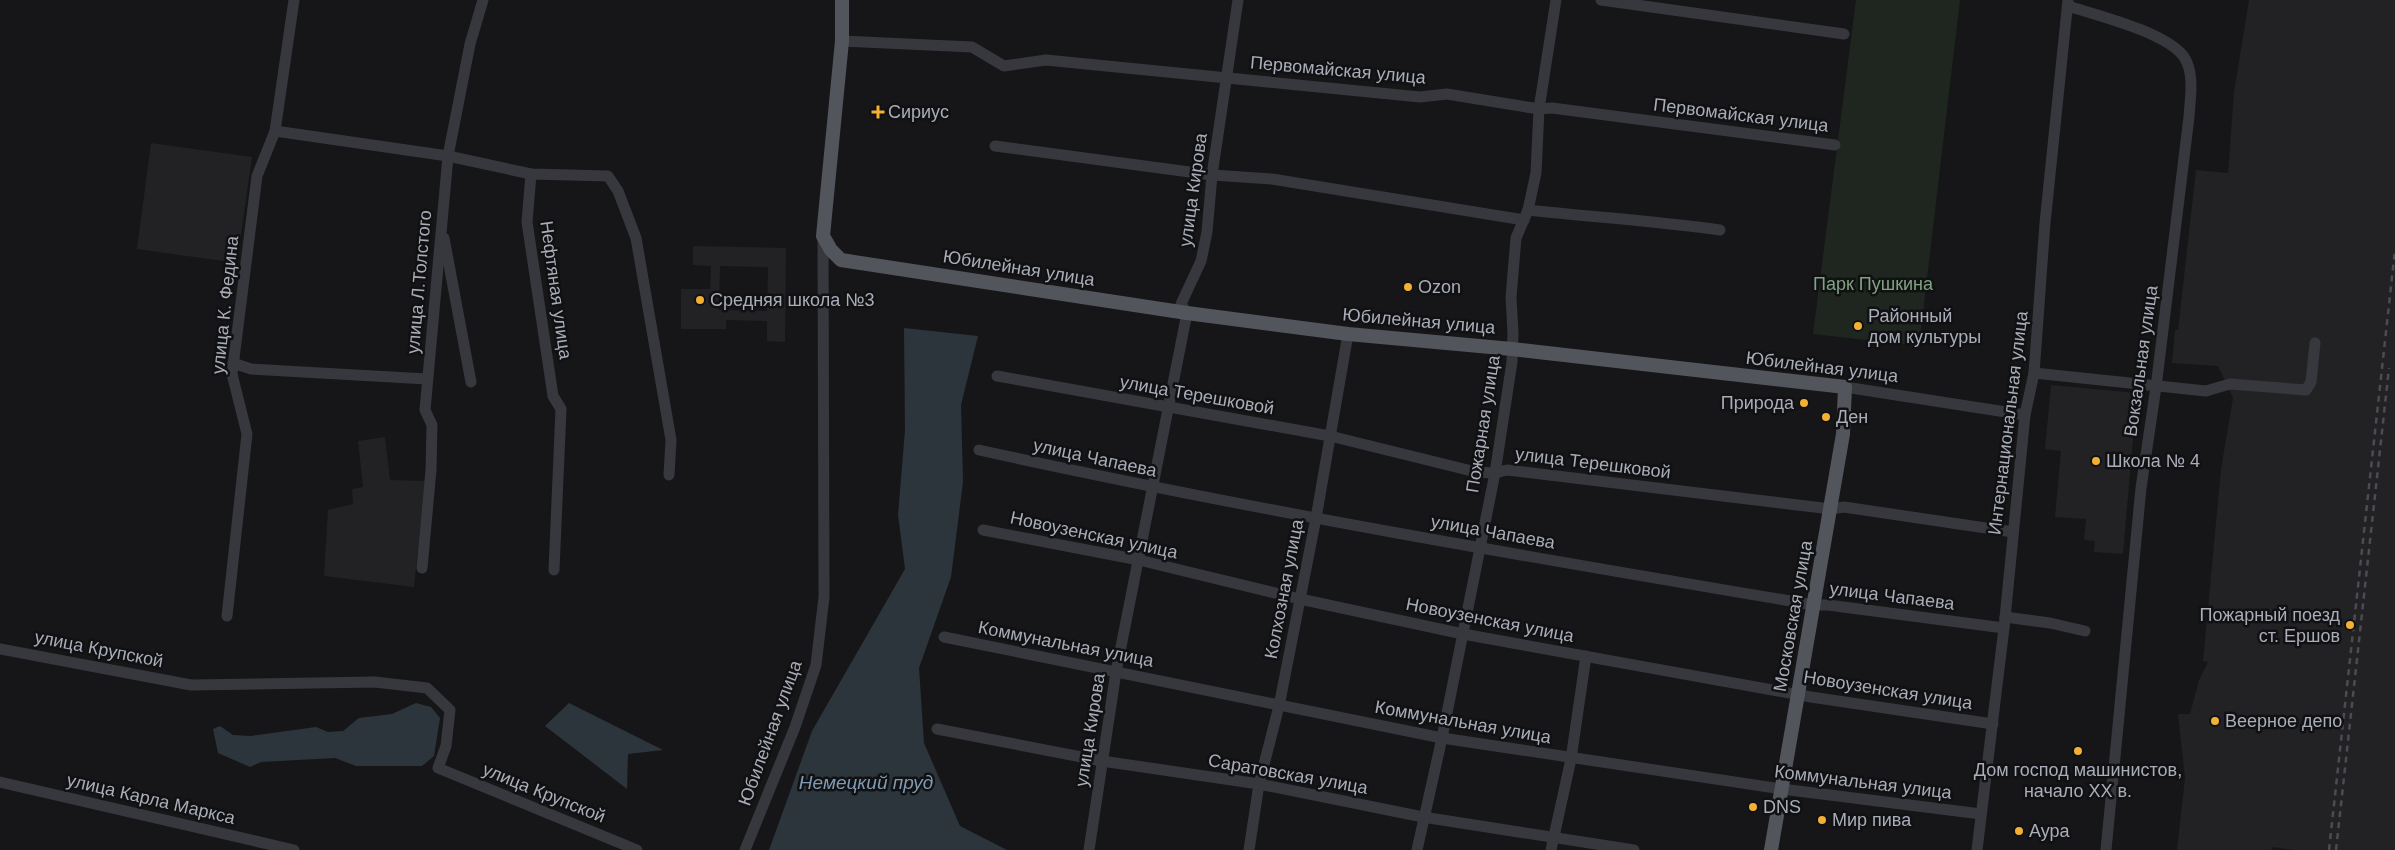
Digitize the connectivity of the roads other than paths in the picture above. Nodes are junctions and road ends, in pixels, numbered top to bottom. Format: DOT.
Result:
graph roads {
  1 [pos="294,0"];
  2 [pos="483,0"];
  3 [pos="842,0"];
  4 [pos="1238,0"];
  5 [pos="1556,0"];
  6 [pos="1601,0"];
  7 [pos="2068,3"];
  8 [pos="1844,34"];
  9 [pos="842,41"];
  10 [pos="1226,78"];
  11 [pos="1539,109"];
  12 [pos="275,131"];
  13 [pos="995,146"];
  14 [pos="1835,146"];
  15 [pos="448,156"];
  16 [pos="531,174"];
  17 [pos="1212,175"];
  18 [pos="1526,215"];
  19 [pos="442,223"];
  20 [pos="1720,230"];
  21 [pos="823,236"];
  22 [pos="1188,313"];
  23 [pos="1348,334"];
  24 [pos="2315,344"];
  25 [pos="1512,349"];
  26 [pos="233,363"];
  27 [pos="2034,373"];
  28 [pos="997,376"];
  29 [pos="427,379"];
  30 [pos="471,382"];
  31 [pos="1845,387"];
  32 [pos="2156,387"];
  33 [pos="1169,407"];
  34 [pos="2025,415"];
  35 [pos="1330,436"];
  36 [pos="979,450"];
  37 [pos="1495,473"];
  38 [pos="669,475"];
  39 [pos="1154,488"];
  40 [pos="1831,509"];
  41 [pos="1316,518"];
  42 [pos="983,530"];
  43 [pos="2013,532"];
  44 [pos="1480,548"];
  45 [pos="1139,560"];
  46 [pos="422,568"];
  47 [pos="554,570"];
  48 [pos="1300,599"];
  49 [pos="1814,605"];
  50 [pos="227,616"];
  51 [pos="2005,623"];
  52 [pos="2085,631"];
  53 [pos="1463,634"];
  54 [pos="944,637"];
  55 [pos="0,649"];
  56 [pos="1586,656"];
  57 [pos="1116,672"];
  58 [pos="1799,694"];
  59 [pos="1279,706"];
  60 [pos="1993,724"];
  61 [pos="937,729"];
  62 [pos="1442,738"];
  63 [pos="1571,759"];
  64 [pos="1102,761"];
  65 [pos="0,782"];
  66 [pos="1259,784"];
  67 [pos="1782,789"];
  68 [pos="1981,814"];
  69 [pos="1423,817"];
  70 [pos="1554,837"];
  71 [pos="294,850"];
  72 [pos="637,850"];
  73 [pos="745,850"];
  74 [pos="1089,850"];
  75 [pos="1249,850"];
  76 [pos="1417,850"];
  77 [pos="1551,850"];
  78 [pos="1634,850"];
  79 [pos="1771,850"];
  80 [pos="1977,850"];
  81 [pos="2106,850"];
  1 -- 12 [label="street, улица К. Федина"];
  2 -- 15 [label="street, улица Л.Толстого"];
  3 -- 9 [label="main road, Юбилейная улица"];
  4 -- 10 [label="street, улица Кирова"];
  5 -- 11 [label="street, Пожарная улица"];
  6 -- 8 [label="street"];
  7 -- 27 [label="street, Интернациональная улица"];
  7 -- 32 [label="street, Вокзальная улица"];
  9 -- 10 [label="street, Первомайская улица"];
  9 -- 21 [label="main road, Юбилейная улица"];
  10 -- 11 [label="street, Первомайская улица"];
  10 -- 17 [label="street, улица Кирова"];
  11 -- 14 [label="street, Первомайская улица"];
  11 -- 18 [label="street, Пожарная улица"];
  12 -- 15 [label="street"];
  12 -- 26 [label="street, улица К. Федина"];
  13 -- 17 [label="street"];
  15 -- 16 [label="street"];
  15 -- 19 [label="street, улица Л.Толстого"];
  16 -- 38 [label="street"];
  16 -- 47 [label="street, Нефтяная улица"];
  17 -- 18 [label="street"];
  17 -- 22 [label="street, улица Кирова"];
  18 -- 20 [label="street"];
  18 -- 25 [label="street, Пожарная улица"];
  19 -- 29 [label="street, улица Л.Толстого"];
  19 -- 30 [label="street"];
  21 -- 22 [label="main road, Юбилейная улица"];
  21 -- 73 [label="street, Юбилейная улица"];
  22 -- 23 [label="main road, Юбилейная улица"];
  22 -- 33 [label="street, улица Кирова"];
  23 -- 25 [label="main road, Юбилейная улица"];
  23 -- 35 [label="street, Колхозная улица"];
  24 -- 32 [label="street"];
  25 -- 31 [label="main road, Юбилейная улица"];
  25 -- 37 [label="street, Пожарная улица"];
  26 -- 29 [label="street"];
  26 -- 50 [label="street, улица К. Федина"];
  27 -- 32 [label="street"];
  27 -- 34 [label="street, Интернациональная улица"];
  28 -- 33 [label="street, улица Терешковой"];
  29 -- 46 [label="street, улица Л.Толстого"];
  31 -- 34 [label="street, Юбилейная улица"];
  31 -- 40 [label="main road, Московская улица"];
  32 -- 81 [label="street, Вокзальная улица"];
  33 -- 35 [label="street, улица Терешковой"];
  33 -- 39 [label="street, улица Кирова"];
  34 -- 43 [label="street, Интернациональная улица"];
  35 -- 37 [label="street, улица Терешковой"];
  35 -- 41 [label="street, Колхозная улица"];
  36 -- 39 [label="street, улица Чапаева"];
  37 -- 40 [label="street, улица Терешковой"];
  37 -- 44 [label="street, Пожарная улица"];
  39 -- 41 [label="street, улица Чапаева"];
  39 -- 45 [label="street, улица Кирова"];
  40 -- 43 [label="street, улица Терешковой"];
  40 -- 49 [label="main road, Московская улица"];
  41 -- 44 [label="street, улица Чапаева"];
  41 -- 48 [label="street, Колхозная улица"];
  42 -- 45 [label="street, Новоузенская улица"];
  43 -- 51 [label="street, Интернациональная улица"];
  44 -- 49 [label="street, улица Чапаева"];
  44 -- 53 [label="street, Пожарная улица"];
  45 -- 48 [label="street, Новоузенская улица"];
  45 -- 57 [label="street, улица Кирова"];
  48 -- 53 [label="street, Новоузенская улица"];
  48 -- 59 [label="street, Колхозная улица"];
  49 -- 51 [label="street, улица Чапаева"];
  49 -- 58 [label="main road, Московская улица"];
  51 -- 52 [label="street, улица Чапаева"];
  51 -- 60 [label="street, Интернациональная улица"];
  53 -- 56 [label="street, Новоузенская улица"];
  53 -- 62 [label="street, Пожарная улица"];
  54 -- 57 [label="street, Коммунальная улица"];
  55 -- 72 [label="street, улица Крупской"];
  56 -- 58 [label="street, Новоузенская улица"];
  56 -- 63 [label="street"];
  57 -- 59 [label="street, Коммунальная улица"];
  57 -- 64 [label="street, улица Кирова"];
  58 -- 60 [label="street, Новоузенская улица"];
  58 -- 67 [label="main road, Московская улица"];
  59 -- 62 [label="street, Коммунальная улица"];
  59 -- 66 [label="street, Колхозная улица"];
  60 -- 68 [label="street, Интернациональная улица"];
  61 -- 64 [label="street, Саратовская улица"];
  62 -- 63 [label="street, Коммунальная улица"];
  62 -- 69 [label="street, Пожарная улица"];
  63 -- 67 [label="street, Коммунальная улица"];
  63 -- 70 [label="street"];
  64 -- 66 [label="street, Саратовская улица"];
  64 -- 74 [label="street, улица Кирова"];
  65 -- 71 [label="street, улица Карла Маркса"];
  66 -- 69 [label="street, Саратовская улица"];
  66 -- 75 [label="street, Колхозная улица"];
  67 -- 68 [label="street, Коммунальная улица"];
  67 -- 79 [label="main road, Московская улица"];
  68 -- 80 [label="street, Интернациональная улица"];
  69 -- 70 [label="street, Саратовская улица"];
  69 -- 76 [label="street, Пожарная улица"];
  70 -- 77 [label="street"];
  70 -- 78 [label="street, Саратовская улица"];
}
